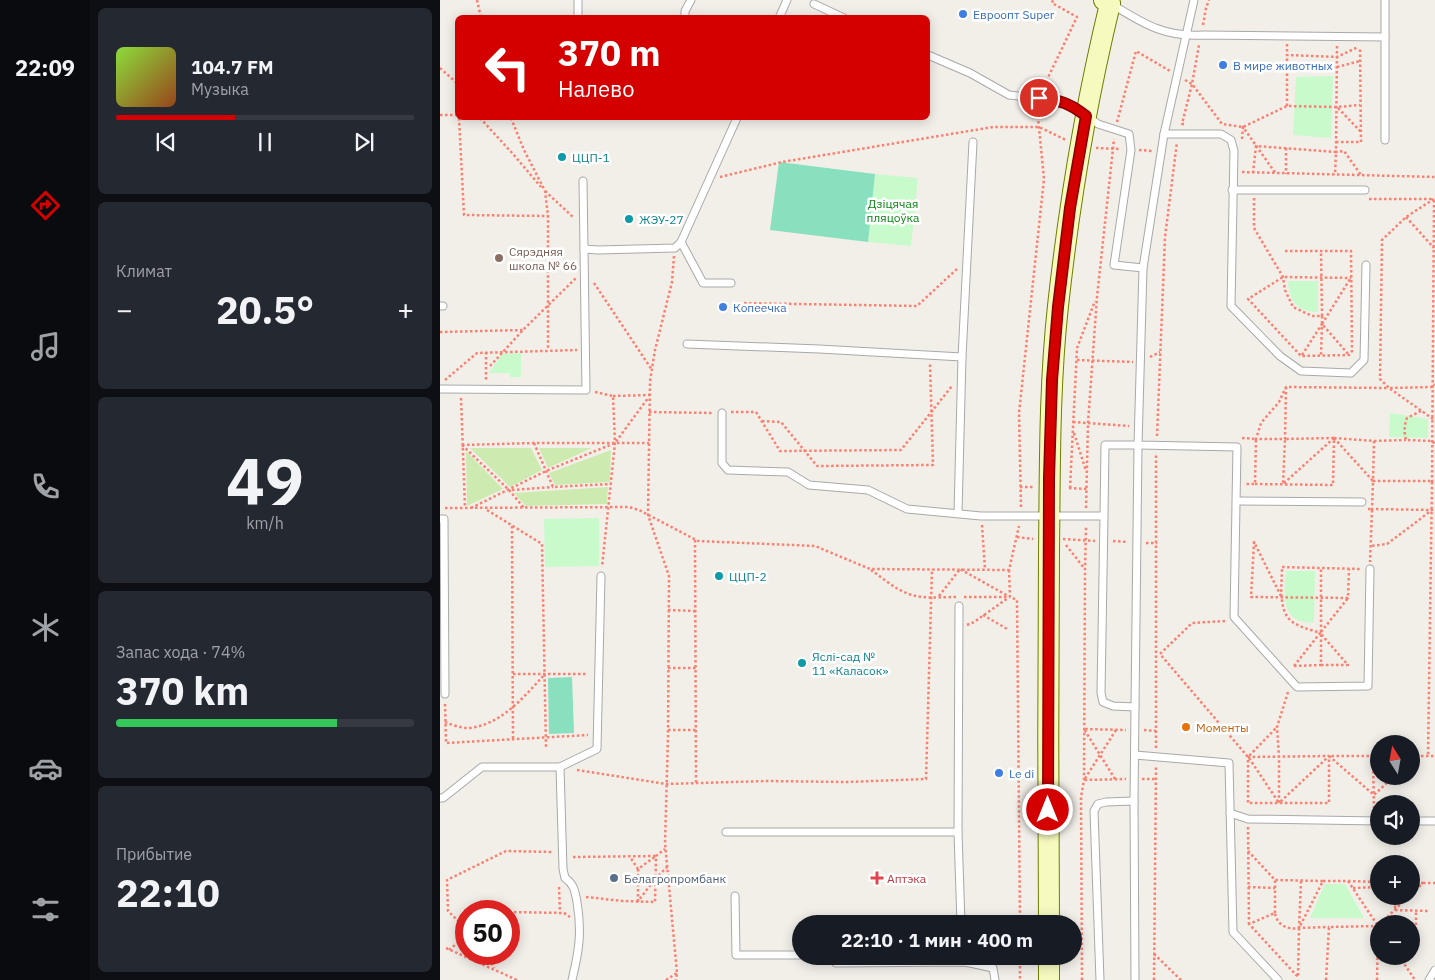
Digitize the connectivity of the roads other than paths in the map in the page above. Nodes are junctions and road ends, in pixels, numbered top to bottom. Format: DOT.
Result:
graph roads {
  1 [pos="578,0"];
  2 [pos="692,0"];
  3 [pos="787,0"];
  4 [pos="1194,0"];
  5 [pos="1385,0"];
  6 [pos="1107,2"];
  7 [pos="814,4"];
  8 [pos="578,15"];
  9 [pos="685,15"];
  10 [pos="780,15"];
  11 [pos="838,15"];
  12 [pos="1186,36"];
  13 [pos="1385,37"];
  14 [pos="930,56"];
  15 [pos="1086,116"];
  16 [pos="736,120"];
  17 [pos="1164,134"];
  18 [pos="1385,140"];
  19 [pos="973,142"];
  20 [pos="583,181"];
  21 [pos="1232,190"];
  22 [pos="1365,190"];
  23 [pos="681,242"];
  24 [pos="584,249"];
  25 [pos="1366,265"];
  26 [pos="1143,268"];
  27 [pos="731,283"];
  28 [pos="687,344"];
  29 [pos="962,357"];
  30 [pos="440,390"];
  31 [pos="722,413"];
  32 [pos="1138,445"];
  33 [pos="1236,501"];
  34 [pos="1362,502"];
  35 [pos="958,513"];
  36 [pos="1049,516"];
  37 [pos="1104,516"];
  38 [pos="440,519"];
  39 [pos="1370,569"];
  40 [pos="601,576"];
  41 [pos="960,606"];
  42 [pos="445,694"];
  43 [pos="1135,707"];
  44 [pos="1135,755"];
  45 [pos="560,767"];
  46 [pos="440,798"];
  47 [pos="1134,801"];
  48 [pos="1230,813"];
  49 [pos="1370,821"];
  50 [pos="1420,821"];
  51 [pos="1435,822"];
  52 [pos="726,832"];
  53 [pos="958,832"];
  54 [pos="735,896"];
  55 [pos="961,915"];
  56 [pos="1049,915"];
  57 [pos="792,955"];
  58 [pos="982,965"];
  59 [pos="1049,965"];
  60 [pos="1435,970"];
  61 [pos="572,980"];
  62 [pos="995,980"];
  63 [pos="1049,980"];
  64 [pos="1100,980"];
  65 [pos="1135,980"];
  66 [pos="1278,980"];
  67 [pos="1429,980"];
  1 -- 8 [label="lane"];
  2 -- 9 [label="lane"];
  3 -- 10 [label="lane"];
  4 -- 12 [label="lane"];
  5 -- 13 [label="lane"];
  6 -- 12 [label="lane"];
  6 -- 15 [label="main road"];
  7 -- 11 [label="lane"];
  12 -- 13 [label="lane"];
  12 -- 17 [label="lane"];
  13 -- 18 [label="lane"];
  14 -- 15 [label="lane"];
  15 -- 26 [label="lane"];
  15 -- 36 [label="main road"];
  16 -- 23 [label="lane"];
  17 -- 21 [label="lane"];
  17 -- 26 [label="lane"];
  19 -- 29 [label="lane"];
  20 -- 24 [label="lane"];
  21 -- 22 [label="lane"];
  21 -- 25 [label="lane"];
  23 -- 24 [label="lane"];
  23 -- 27 [label="lane"];
  24 -- 30 [label="lane"];
  26 -- 32 [label="lane"];
  28 -- 29 [label="lane"];
  29 -- 35 [label="lane"];
  31 -- 35 [label="lane"];
  32 -- 33 [label="lane"];
  32 -- 37 [label="lane"];
  32 -- 43 [label="lane"];
  33 -- 34 [label="lane"];
  33 -- 39 [label="lane"];
  35 -- 36 [label="lane"];
  36 -- 37 [label="lane"];
  36 -- 56 [label="main road"];
  37 -- 43 [label="lane"];
  38 -- 42 [label="lane"];
  40 -- 45 [label="lane"];
  41 -- 53 [label="lane"];
  43 -- 44 [label="lane"];
  44 -- 47 [label="lane"];
  44 -- 48 [label="lane"];
  45 -- 46 [label="lane"];
  45 -- 61 [label="lane"];
  47 -- 64 [label="lane"];
  47 -- 65 [label="lane"];
  48 -- 49 [label="lane"];
  48 -- 66 [label="lane"];
  50 -- 51 [label="lane"];
  52 -- 53 [label="lane"];
  53 -- 55 [label="lane"];
  54 -- 57 [label="lane"];
  58 -- 62 [label="lane"];
  59 -- 63 [label="main road"];
  60 -- 67 [label="lane"];
}
